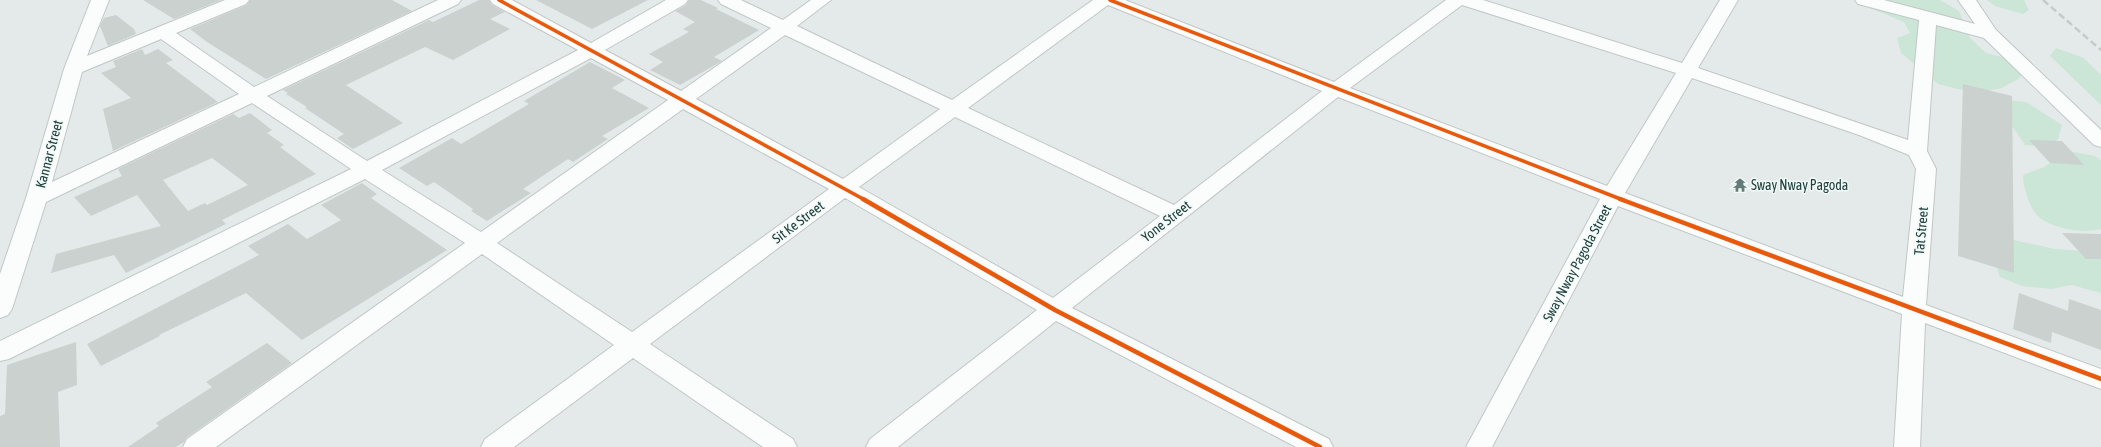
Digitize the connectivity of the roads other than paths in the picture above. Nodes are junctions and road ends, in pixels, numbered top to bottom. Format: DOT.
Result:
graph roads {
  1 [pos="100,0"];
  2 [pos="240,0"];
  3 [pos="452,0"];
  4 [pos="499,0"];
  5 [pos="679,0"];
  6 [pos="727,0"];
  7 [pos="822,0"];
  8 [pos="1104,0"];
  9 [pos="1110,0"];
  10 [pos="1456,0"];
  11 [pos="1465,0"];
  12 [pos="1729,0"];
  13 [pos="1864,0"];
  14 [pos="1967,0"];
  15 [pos="1928,16"];
  16 [pos="783,28"];
  17 [pos="162,32"];
  18 [pos="1990,34"];
  19 [pos="594,50"];
  20 [pos="73,69"];
  21 [pos="1686,70"];
  22 [pos="1335,90"];
  23 [pos="253,95"];
  24 [pos="683,98"];
  25 [pos="953,109"];
  26 [pos="2101,141"];
  27 [pos="1917,151"];
  28 [pos="366,170"];
  29 [pos="844,188"];
  30 [pos="1612,196"];
  31 [pos="37,198"];
  32 [pos="1174,214"];
  33 [pos="481,242"];
  34 [pos="0,309"];
  35 [pos="1055,310"];
  36 [pos="1914,310"];
  37 [pos="632,345"];
  38 [pos="0,352"];
  39 [pos="2101,379"];
  40 [pos="196,447"];
  41 [pos="494,447"];
  42 [pos="784,447"];
  43 [pos="879,447"];
  44 [pos="1320,447"];
  45 [pos="1479,447"];
  46 [pos="1907,447"];
  1 -- 20 [label="street, Kannar Street"];
  2 -- 17 [label="street"];
  3 -- 23 [label="street"];
  4 -- 19 [label="street"];
  5 -- 19 [label="street"];
  6 -- 16 [label="street"];
  7 -- 16 [label="street"];
  8 -- 25 [label="street, Sit Ke Street"];
  9 -- 22 [label="street"];
  10 -- 22 [label="street, Yone Street"];
  11 -- 21 [label="street"];
  12 -- 21 [label="street, Sway Nway Pagoda Street"];
  13 -- 15 [label="street"];
  14 -- 18 [label="street"];
  15 -- 18 [label="street"];
  15 -- 27 [label="street"];
  16 -- 24 [label="street"];
  16 -- 25 [label="street"];
  17 -- 20 [label="street"];
  17 -- 23 [label="street"];
  18 -- 26 [label="street"];
  19 -- 24 [label="street"];
  19 -- 28 [label="street"];
  20 -- 31 [label="street, Kannar Street"];
  21 -- 27 [label="street"];
  21 -- 30 [label="street, Sway Nway Pagoda Street"];
  22 -- 30 [label="street"];
  22 -- 32 [label="street, Yone Street"];
  23 -- 28 [label="street"];
  23 -- 31 [label="street"];
  24 -- 29 [label="street"];
  24 -- 33 [label="street"];
  25 -- 29 [label="street, Sit Ke Street"];
  25 -- 32 [label="street"];
  27 -- 36 [label="street, Tat Street"];
  28 -- 33 [label="street"];
  28 -- 38 [label="street"];
  29 -- 35 [label="street"];
  29 -- 37 [label="street, Sit Ke Street"];
  30 -- 36 [label="street"];
  30 -- 45 [label="street, Sway Nway Pagoda Street"];
  31 -- 34 [label="street, Kannar Street"];
  32 -- 35 [label="street, Yone Street"];
  33 -- 37 [label="street"];
  33 -- 40 [label="street"];
  35 -- 43 [label="street, Yone Street"];
  35 -- 44 [label="street"];
  36 -- 39 [label="street"];
  36 -- 46 [label="street, Tat Street"];
  37 -- 41 [label="street, Sit Ke Street"];
  37 -- 42 [label="street"];
}
